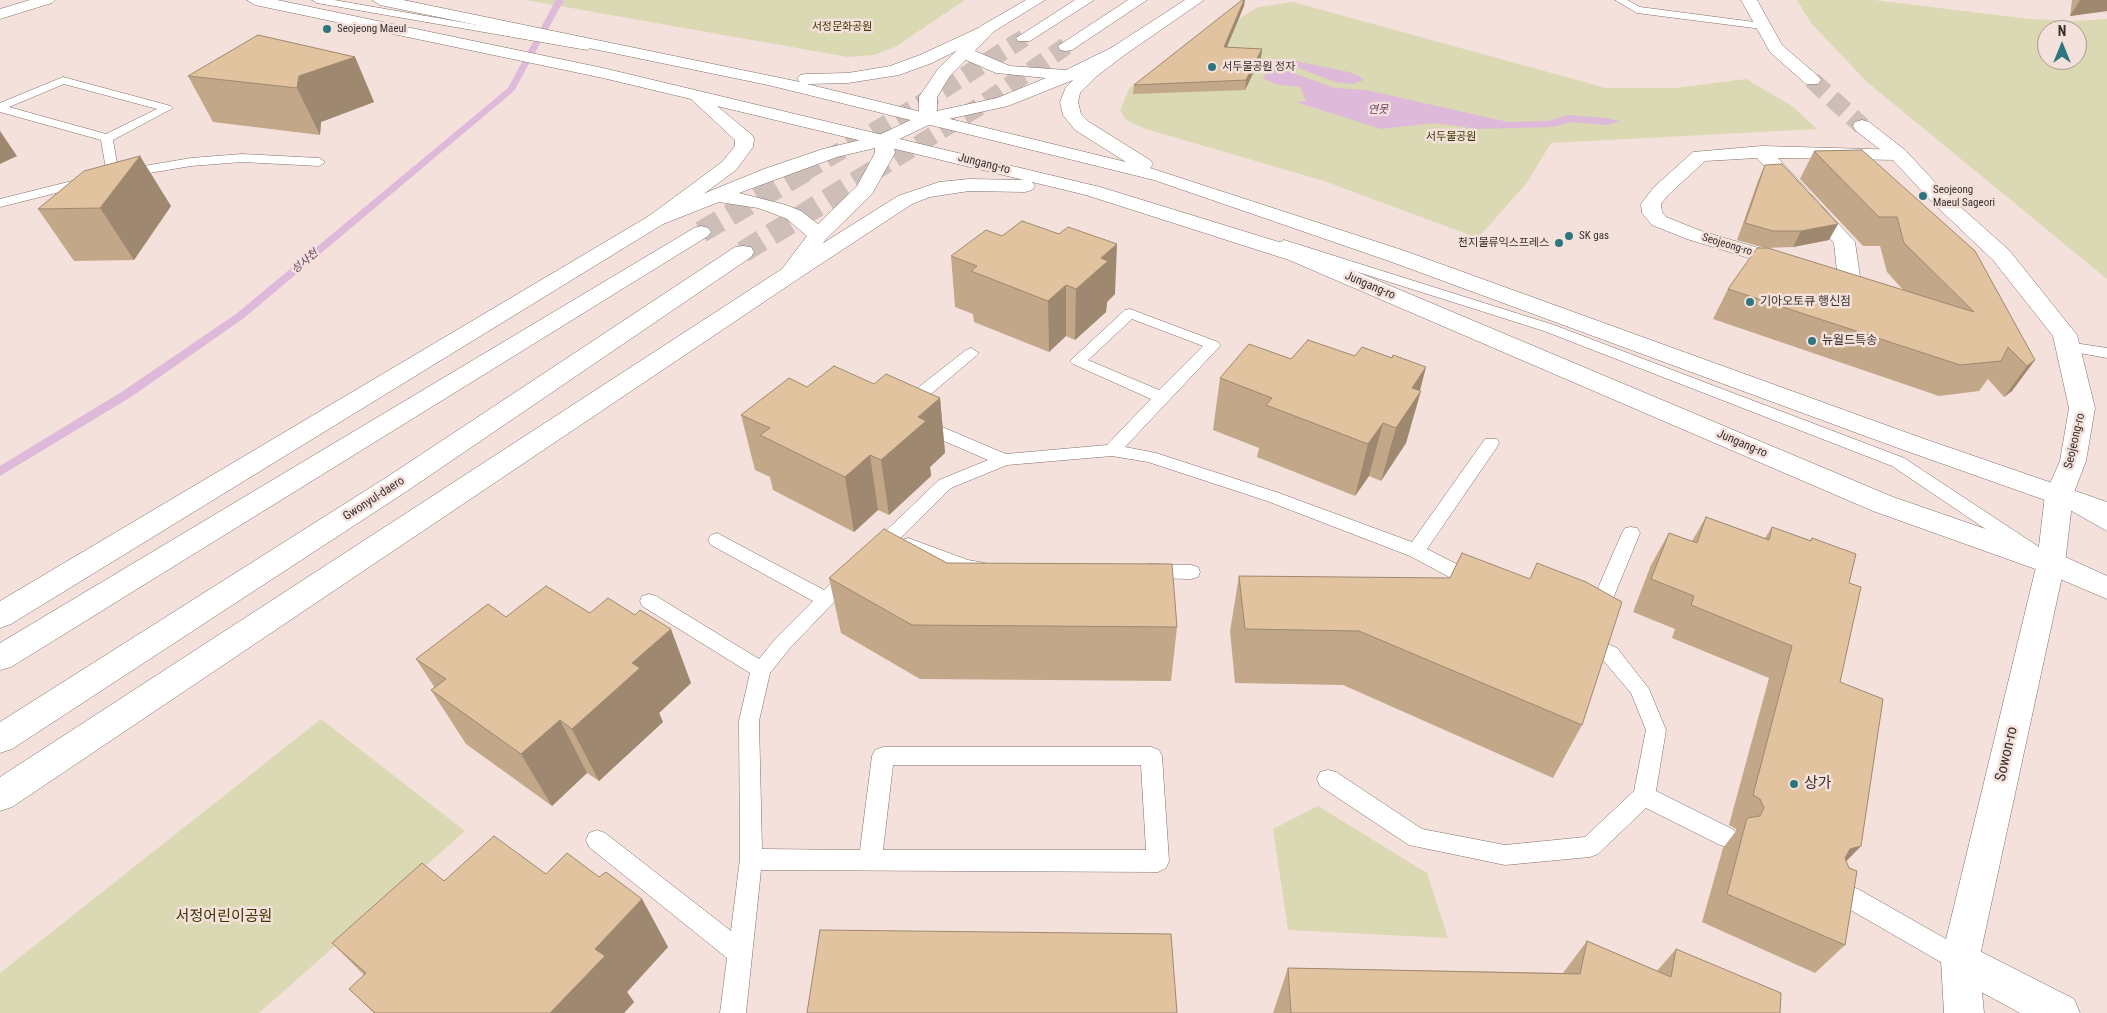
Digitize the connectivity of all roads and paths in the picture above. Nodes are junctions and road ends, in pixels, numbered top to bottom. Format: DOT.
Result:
graph roads {
  1 [pos="47,0"];
  2 [pos="255,0"];
  3 [pos="317,0"];
  4 [pos="380,0"];
  5 [pos="1037,0"];
  6 [pos="1086,0"];
  7 [pos="1139,0"];
  8 [pos="1196,0"];
  9 [pos="1620,0"];
  10 [pos="1749,0"];
  11 [pos="0,14"];
  12 [pos="1762,26"];
  13 [pos="987,30"];
  14 [pos="472,31"];
  15 [pos="1024,38"];
  16 [pos="1066,46"];
  17 [pos="1117,52"];
  18 [pos="966,53"];
  19 [pos="1072,74"];
  20 [pos="768,80"];
  21 [pos="1812,80"];
  22 [pos="692,94"];
  23 [pos="0,107"];
  24 [pos="929,118"];
  25 [pos="1862,126"];
  26 [pos="107,138"];
  27 [pos="884,140"];
  28 [pos="1762,152"];
  29 [pos="1898,154"];
  30 [pos="319,162"];
  31 [pos="113,175"];
  32 [pos="1161,176"];
  33 [pos="1093,191"];
  34 [pos="714,195"];
  35 [pos="0,203"];
  36 [pos="656,220"];
  37 [pos="701,232"];
  38 [pos="819,235"];
  39 [pos="744,252"];
  40 [pos="790,274"];
  41 [pos="2068,347"];
  42 [pos="971,353"];
  43 [pos="2107,353"];
  44 [pos="1161,397"];
  45 [pos="1491,443"];
  46 [pos="1112,450"];
  47 [pos="1004,460"];
  48 [pos="2059,495"];
  49 [pos="2107,512"];
  50 [pos="2107,525"];
  51 [pos="1631,533"];
  52 [pos="889,538"];
  53 [pos="717,540"];
  54 [pos="1416,552"];
  55 [pos="2051,563"];
  56 [pos="996,568"];
  57 [pos="1132,571"];
  58 [pos="1191,572"];
  59 [pos="2107,588"];
  60 [pos="1492,591"];
  61 [pos="826,600"];
  62 [pos="650,601"];
  63 [pos="0,616"];
  64 [pos="0,658"];
  65 [pos="761,670"];
  66 [pos="0,739"];
  67 [pos="1328,779"];
  68 [pos="0,796"];
  69 [pos="1644,796"];
  70 [pos="1726,837"];
  71 [pos="596,840"];
  72 [pos="751,859"];
  73 [pos="870,861"];
  74 [pos="1830,888"];
  75 [pos="740,953"];
  76 [pos="1960,960"];
  77 [pos="733,1013"];
  78 [pos="1964,1013"];
  79 [pos="2060,1013"];
  1 -- 11 [label="main road"];
  2 -- 14 [label="main road"];
  3 -- 14 [label="lane"];
  4 -- 14 [label="main road"];
  5 -- 13 [label="main road"];
  6 -- 15 [label="main road"];
  7 -- 16 [label="main road"];
  8 -- 17 [label="main road"];
  9 -- 12 [label="lane"];
  10 -- 12 [label="main road"];
  12 -- 21 [label="main road"];
  13 -- 18 [label="main road"];
  13 -- 20 [label="main road"];
  14 -- 20 [label="main road"];
  14 -- 22 [label="main road, Jungang-ro"];
  17 -- 19 [label="main road"];
  17 -- 32 [label="main road"];
  18 -- 19 [label="main road"];
  18 -- 24 [label="main road"];
  19 -- 24 [label="main road"];
  20 -- 24 [label="main road"];
  22 -- 27 [label="main road, Jungang-ro"];
  22 -- 36 [label="main road"];
  23 -- 26 [label="lane"];
  23 -- 26 [label="lane"];
  24 -- 27 [label="main road"];
  24 -- 32 [label="main road"];
  25 -- 29 [label="main road, Seojeong-ro"];
  26 -- 31 [label="lane"];
  27 -- 33 [label="main road, Jungang-ro"];
  27 -- 34 [label="main road"];
  27 -- 38 [label="main road"];
  28 -- 28 [label="main road, Seojeong-ro"];
  28 -- 29 [label="main road, Seojeong-ro"];
  29 -- 41 [label="main road, Seojeong-ro"];
  30 -- 31 [label="lane"];
  31 -- 35 [label="lane"];
  32 -- 48 [label="main road"];
  33 -- 40 [label="main road"];
  33 -- 55 [label="main road, Jungang-ro"];
  33 -- 55 [label="lane"];
  34 -- 36 [label="main road"];
  34 -- 38 [label="main road"];
  36 -- 63 [label="main road"];
  37 -- 64 [label="main road"];
  38 -- 40 [label="main road"];
  39 -- 66 [label="main road, Gwonyul-daero"];
  40 -- 68 [label="main road"];
  41 -- 43 [label="lane"];
  41 -- 48 [label="main road, Seojeong-ro"];
  42 -- 47 [label="lane"];
  44 -- 44 [label="lane"];
  44 -- 46 [label="lane"];
  45 -- 54 [label="lane"];
  46 -- 47 [label="lane"];
  46 -- 54 [label="lane"];
  47 -- 52 [label="lane"];
  48 -- 49 [label="main road"];
  48 -- 50 [label="lane"];
  48 -- 55 [label="main road, Sowon-ro"];
  51 -- 69 [label="lane"];
  52 -- 56 [label="lane"];
  52 -- 61 [label="lane"];
  53 -- 61 [label="lane"];
  54 -- 60 [label="lane"];
  55 -- 59 [label="main road, Jungang-ro"];
  55 -- 76 [label="main road, Sowon-ro"];
  57 -- 58 [label="lane"];
  61 -- 65 [label="lane"];
  62 -- 65 [label="lane"];
  65 -- 72 [label="lane"];
  67 -- 69 [label="lane"];
  69 -- 70 [label="lane"];
  71 -- 75 [label="lane"];
  72 -- 73 [label="lane"];
  72 -- 75 [label="lane"];
  73 -- 73 [label="lane"];
  74 -- 76 [label="lane"];
  75 -- 77 [label="lane"];
  76 -- 78 [label="main road, Sowon-ro"];
  76 -- 79 [label="main road"];
}
